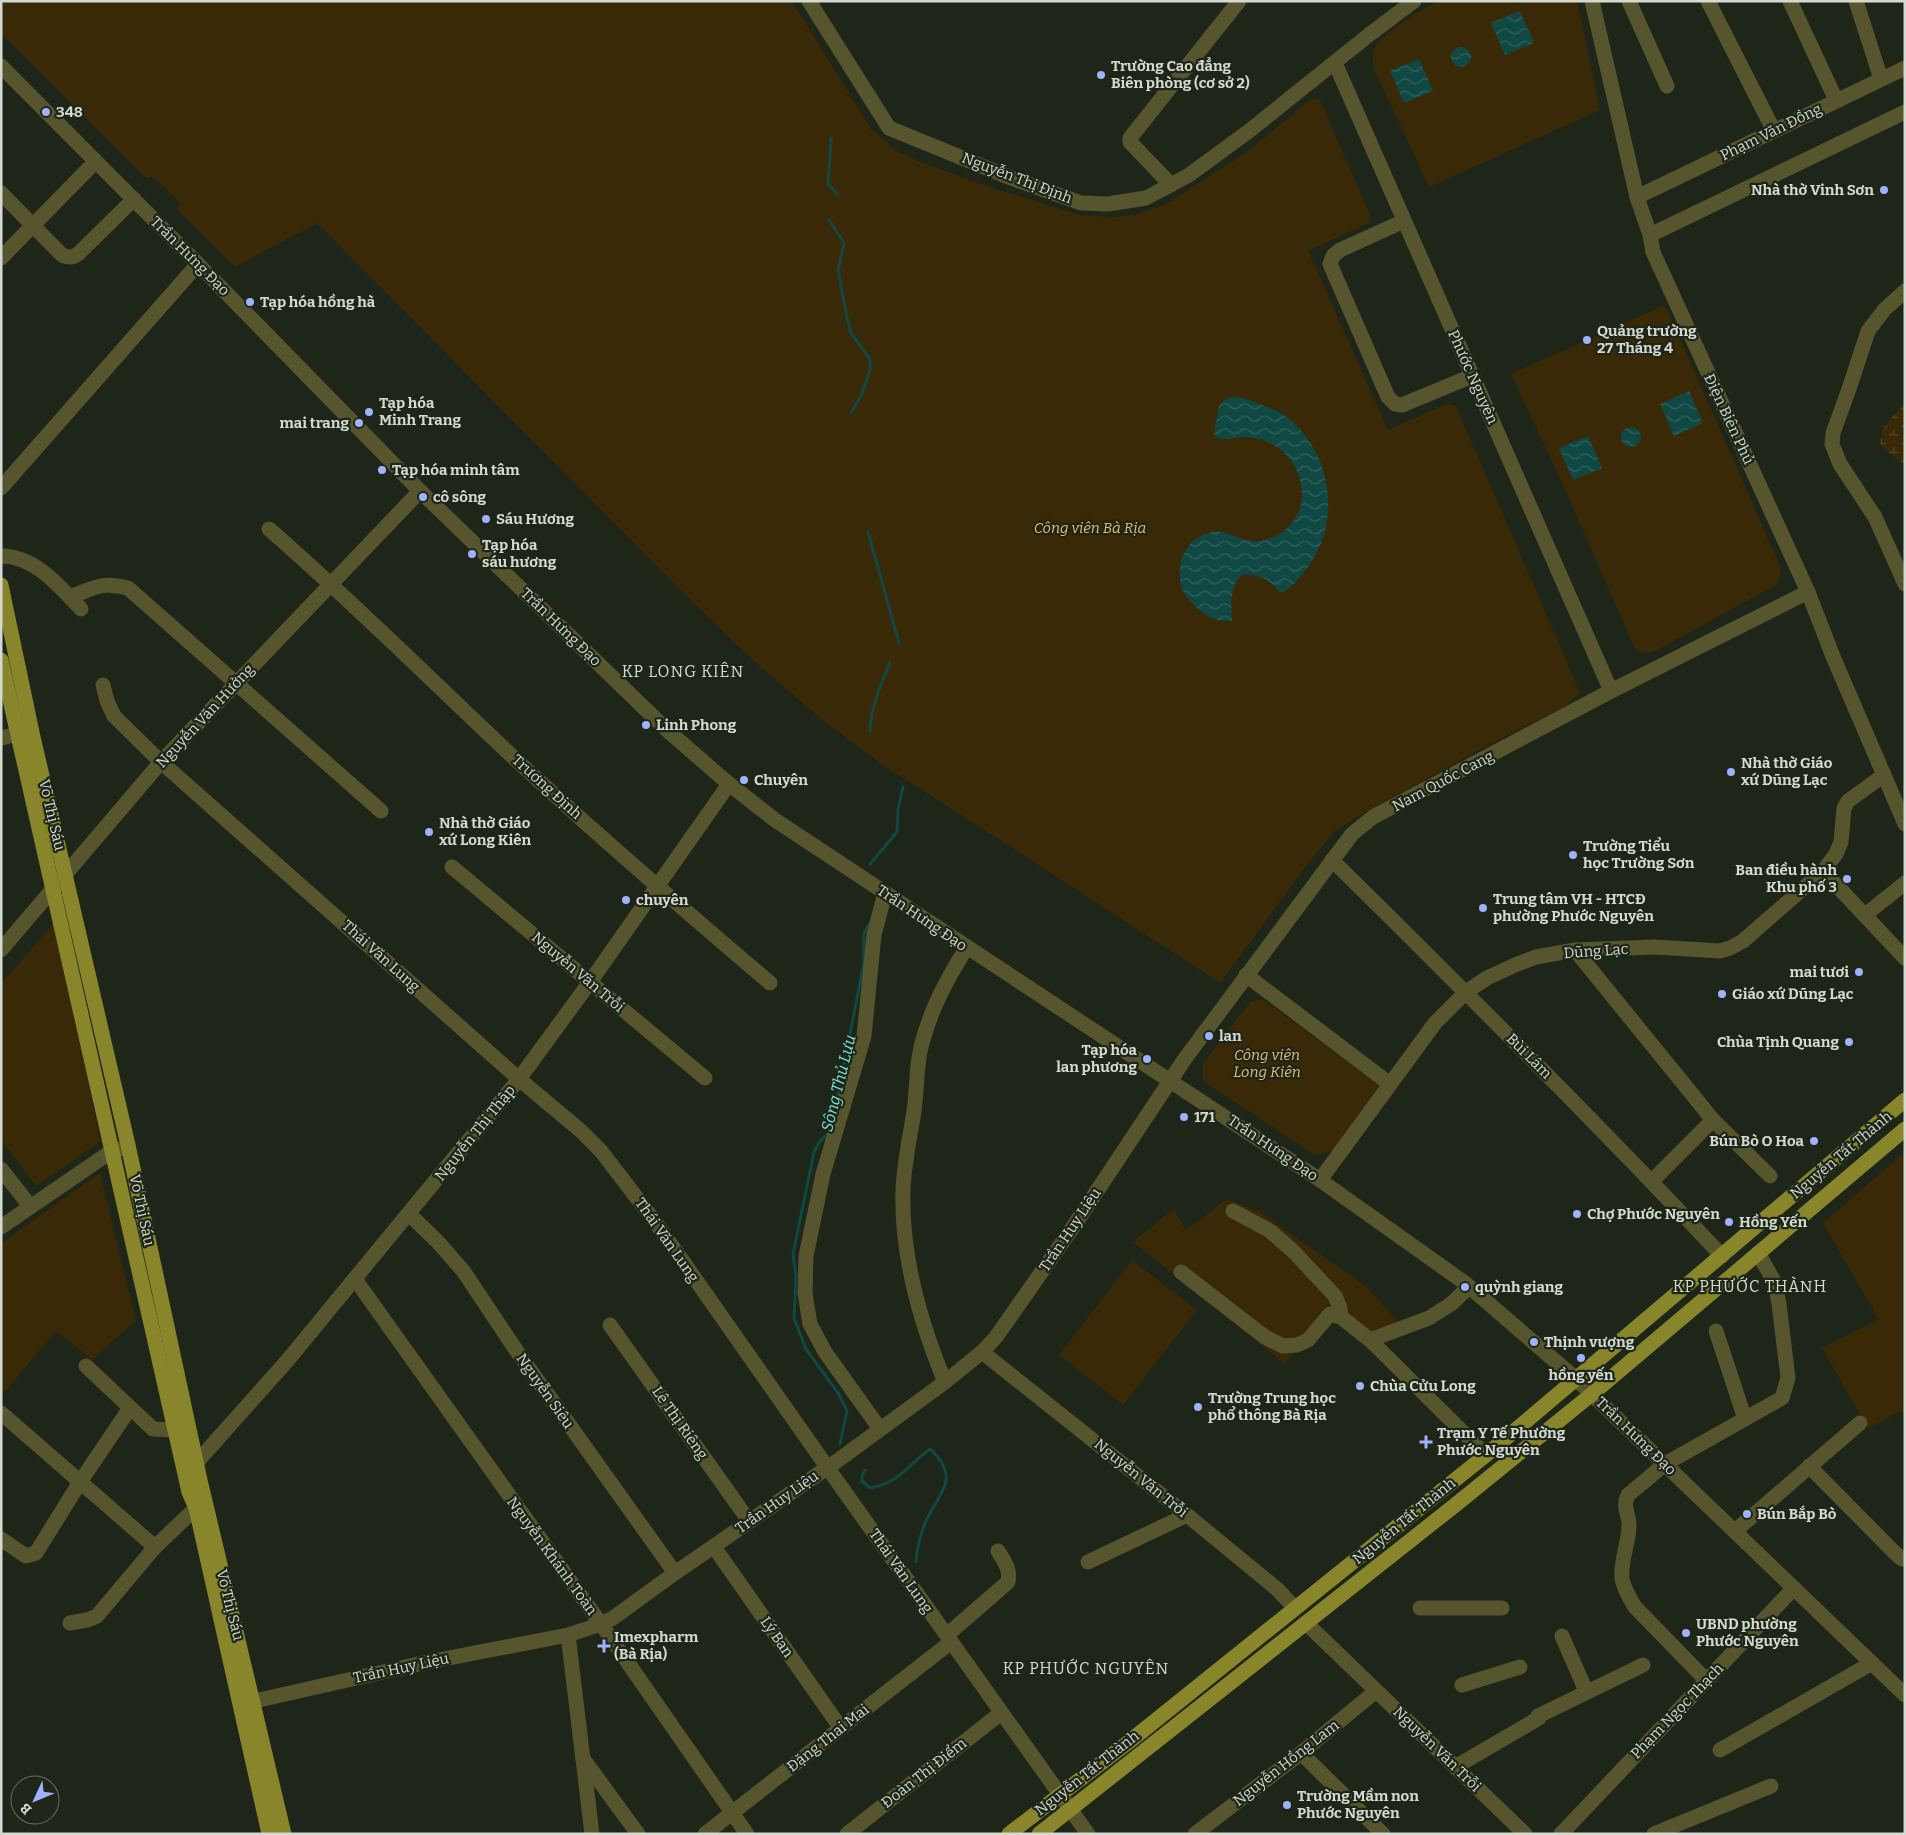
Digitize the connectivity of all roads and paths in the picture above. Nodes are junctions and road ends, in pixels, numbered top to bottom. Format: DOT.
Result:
graph roads {
  1 [pos="809,1"];
  2 [pos="1239,1"];
  3 [pos="1414,1"];
  4 [pos="1592,1"];
  5 [pos="1629,1"];
  6 [pos="1708,1"];
  7 [pos="1790,1"];
  8 [pos="1856,1"];
  9 [pos="1335,63"];
  10 [pos="1,66"];
  11 [pos="1905,68"];
  12 [pos="1881,79"];
  13 [pos="1667,86"];
  14 [pos="1836,100"];
  15 [pos="1905,112"];
  16 [pos="1774,131"];
  17 [pos="95,162"];
  18 [pos="1171,185"];
  19 [pos="1,193"];
  20 [pos="1637,197"];
  21 [pos="134,199"];
  22 [pos="1404,221"];
  23 [pos="34,226"];
  24 [pos="1650,235"];
  25 [pos="1,258"];
  26 [pos="198,264"];
  27 [pos="1905,290"];
  28 [pos="1472,376"];
  29 [pos="1,488"];
  30 [pos="420,491"];
  31 [pos="269,529"];
  32 [pos="1,556"];
  33 [pos="332,584"];
  34 [pos="1905,584"];
  35 [pos="1,585"];
  36 [pos="1808,592"];
  37 [pos="70,597"];
  38 [pos="81,609"];
  39 [pos="1,660"];
  40 [pos="237,682"];
  41 [pos="103,685"];
  42 [pos="1611,691"];
  43 [pos="18,734"];
  44 [pos="1,738"];
  45 [pos="161,762"];
  46 [pos="1884,775"];
  47 [pos="728,784"];
  48 [pos="381,811"];
  49 [pos="1905,824"];
  50 [pos="1332,860"];
  51 [pos="452,867"];
  52 [pos="1823,871"];
  53 [pos="66,875"];
  54 [pos="1905,882"];
  55 [pos="657,887"];
  56 [pos="52,891"];
  57 [pos="885,893"];
  58 [pos="1865,916"];
  59 [pos="967,948"];
  60 [pos="1,950"];
  61 [pos="1574,950"];
  62 [pos="1905,958"];
  63 [pos="1246,976"];
  64 [pos="590,982"];
  65 [pos="770,983"];
  66 [pos="1466,992"];
  67 [pos="704,1078"];
  68 [pos="519,1079"];
  69 [pos="1170,1080"];
  70 [pos="1390,1084"];
  71 [pos="1905,1100"];
  72 [pos="1713,1120"];
  73 [pos="1905,1129"];
  74 [pos="128,1147"];
  75 [pos="112,1151"];
  76 [pos="1,1169"];
  77 [pos="1770,1176"];
  78 [pos="1320,1180"];
  79 [pos="1652,1181"];
  80 [pos="30,1206"];
  81 [pos="1233,1210"];
  82 [pos="409,1214"];
  83 [pos="1,1227"];
  84 [pos="1758,1253"];
  85 [pos="1722,1256"];
  86 [pos="1181,1272"];
  87 [pos="355,1279"];
  88 [pos="1469,1287"];
  89 [pos="1341,1317"];
  90 [pos="610,1325"];
  91 [pos="1716,1331"];
  92 [pos="1370,1340"];
  93 [pos="982,1352"];
  94 [pos="86,1366"];
  95 [pos="1576,1379"];
  96 [pos="945,1382"];
  97 [pos="1592,1394"];
  98 [pos="130,1408"];
  99 [pos="1,1413"];
  100 [pos="1745,1419"];
  101 [pos="1860,1423"];
  102 [pos="880,1429"];
  103 [pos="175,1430"];
  104 [pos="1486,1455"];
  105 [pos="197,1462"];
  106 [pos="1665,1464"];
  107 [pos="1809,1466"];
  108 [pos="827,1467"];
  109 [pos="200,1480"];
  110 [pos="80,1482"];
  111 [pos="189,1492"];
  112 [pos="196,1508"];
  113 [pos="1187,1515"];
  114 [pos="749,1521"];
  115 [pos="1735,1530"];
  116 [pos="1,1539"];
  117 [pos="155,1547"];
  118 [pos="714,1547"];
  119 [pos="998,1551"];
  120 [pos="1905,1559"];
  121 [pos="1088,1562"];
  122 [pos="674,1573"];
  123 [pos="1794,1588"];
  124 [pos="1295,1608"];
  125 [pos="1420,1608"];
  126 [pos="1502,1608"];
  127 [pos="70,1623"];
  128 [pos="1306,1623"];
  129 [pos="601,1624"];
  130 [pos="568,1635"];
  131 [pos="1562,1636"];
  132 [pos="949,1638"];
  133 [pos="1872,1663"];
  134 [pos="1643,1665"];
  135 [pos="1520,1667"];
  136 [pos="1706,1680"];
  137 [pos="1462,1685"];
  138 [pos="1376,1691"];
  139 [pos="1586,1691"];
  140 [pos="1905,1695"];
  141 [pos="247,1702"];
  142 [pos="1001,1713"];
  143 [pos="840,1727"];
  144 [pos="1720,1750"];
  145 [pos="1301,1753"];
  146 [pos="583,1759"];
  147 [pos="1455,1766"];
  148 [pos="1771,1786"];
  149 [pos="1059,1794"];
  150 [pos="1071,1808"];
  151 [pos="733,1812"];
  152 [pos="269,1834"];
  153 [pos="284,1834"];
  154 [pos="592,1834"];
  155 [pos="638,1834"];
  156 [pos="705,1834"];
  157 [pos="747,1834"];
  158 [pos="847,1834"];
  159 [pos="1009,1834"];
  160 [pos="1039,1834"];
  161 [pos="1088,1834"];
  162 [pos="1196,1834"];
  163 [pos="1383,1834"];
  164 [pos="1525,1834"];
  165 [pos="1560,1834"];
  166 [pos="1654,1834"];
  1 -- 18 [label="street, Nguyễn Thị Định"];
  2 -- 18 [label="street"];
  3 -- 9 [label="street, Nguyễn Thị Định"];
  4 -- 20 [label="street, Điện Biên Phủ"];
  5 -- 13 [label="street"];
  6 -- 16 [label="street"];
  7 -- 14 [label="street"];
  8 -- 12 [label="street"];
  9 -- 18 [label="street, Nguyễn Thị Định"];
  9 -- 22 [label="street, Phước Nguyên"];
  10 -- 17 [label="street, Trần Hưng Đạo"];
  11 -- 12 [label="street, Phạm Văn Đồng"];
  12 -- 14 [label="street, Phạm Văn Đồng"];
  14 -- 16 [label="street, Phạm Văn Đồng"];
  15 -- 24 [label="street"];
  16 -- 20 [label="street, Phạm Văn Đồng"];
  17 -- 21 [label="street, Trần Hưng Đạo"];
  17 -- 23 [label="street"];
  19 -- 23 [label="street"];
  20 -- 24 [label="street, Điện Biên Phủ"];
  21 -- 23 [label="street"];
  21 -- 26 [label="street, Trần Hưng Đạo"];
  22 -- 28 [label="street, Phước Nguyên"];
  22 -- 28 [label="street"];
  23 -- 25 [label="street"];
  24 -- 36 [label="street, Điện Biên Phủ"];
  26 -- 29 [label="street"];
  26 -- 30 [label="street, Trần Hưng Đạo"];
  27 -- 34 [label="street"];
  28 -- 42 [label="street, Phước Nguyên"];
  30 -- 33 [label="street, Nguyễn Văn Hưởng"];
  30 -- 47 [label="street, Trần Hưng Đạo"];
  31 -- 33 [label="street, Trương Định"];
  32 -- 37 [label="street"];
  33 -- 40 [label="street, Nguyễn Văn Hưởng"];
  33 -- 55 [label="street, Trương Định"];
  35 -- 53 [label="main road, Võ Thị Sáu"];
  36 -- 42 [label="street, Nam Quốc Cang"];
  36 -- 46 [label="street, Điện Biên Phủ"];
  37 -- 38 [label="street"];
  37 -- 40 [label="street"];
  39 -- 43 [label="main road, Võ Thị Sáu"];
  40 -- 45 [label="street, Nguyễn Văn Hưởng"];
  40 -- 48 [label="street"];
  41 -- 45 [label="street, Thái Văn Lung"];
  42 -- 50 [label="street, Nam Quốc Cang"];
  43 -- 44 [label="street"];
  43 -- 56 [label="main road, Võ Thị Sáu"];
  45 -- 53 [label="street, Nguyễn Văn Hưởng"];
  45 -- 68 [label="street, Thái Văn Lung"];
  46 -- 49 [label="street, Điện Biên Phủ"];
  46 -- 52 [label="street, Dũng Lạc"];
  47 -- 55 [label="street, Nguyễn Thị Thập"];
  47 -- 57 [label="street, Trần Hưng Đạo"];
  50 -- 63 [label="street, Nam Quốc Cang"];
  50 -- 66 [label="street, Bùi Lâm"];
  51 -- 64 [label="street, Nguyễn Văn Trỗi"];
  52 -- 58 [label="street"];
  52 -- 61 [label="street, Dũng Lạc"];
  53 -- 56 [label="street, Nguyễn Văn Hưởng"];
  53 -- 74 [label="main road, Võ Thị Sáu"];
  54 -- 58 [label="street"];
  55 -- 64 [label="street, Nguyễn Thị Thập"];
  55 -- 65 [label="street, Trương Định"];
  56 -- 60 [label="street, Nguyễn Văn Hưởng"];
  56 -- 75 [label="main road, Võ Thị Sáu"];
  57 -- 59 [label="street, Trần Hưng Đạo"];
  57 -- 102 [label="street"];
  58 -- 62 [label="street"];
  59 -- 69 [label="street, Trần Hưng Đạo"];
  59 -- 96 [label="street"];
  61 -- 66 [label="street, Dũng Lạc"];
  61 -- 72 [label="street"];
  63 -- 69 [label="street, Nam Quốc Cang"];
  63 -- 70 [label="street"];
  64 -- 67 [label="street, Nguyễn Văn Trỗi"];
  64 -- 68 [label="street, Nguyễn Thị Thập"];
  66 -- 70 [label="street, Dũng Lạc"];
  66 -- 79 [label="street, Bùi Lâm"];
  68 -- 82 [label="street, Nguyễn Thị Thập"];
  68 -- 108 [label="street, Thái Văn Lung"];
  69 -- 78 [label="street, Trần Hưng Đạo"];
  69 -- 93 [label="street, Trần Huy Liệu"];
  70 -- 78 [label="street, Dũng Lạc"];
  71 -- 85 [label="main road, Nguyễn Tất Thành"];
  72 -- 77 [label="street"];
  72 -- 79 [label="street"];
  73 -- 84 [label="main road, Nguyễn Tất Thành"];
  74 -- 75 [label="street"];
  74 -- 105 [label="main road, Võ Thị Sáu"];
  75 -- 80 [label="street"];
  75 -- 103 [label="main road, Võ Thị Sáu"];
  76 -- 80 [label="street"];
  78 -- 88 [label="street, Trần Hưng Đạo"];
  79 -- 85 [label="street, Bùi Lâm"];
  80 -- 83 [label="street"];
  81 -- 89 [label="street"];
  82 -- 87 [label="street, Nguyễn Thị Thập"];
  82 -- 122 [label="street, Nguyễn Siêu"];
  84 -- 97 [label="main road, Nguyễn Tất Thành"];
  84 -- 100 [label="street"];
  85 -- 95 [label="main road, Nguyễn Tất Thành"];
  86 -- 89 [label="street"];
  87 -- 105 [label="street, Nguyễn Thị Thập"];
  87 -- 129 [label="street, Nguyễn Khánh Toàn"];
  88 -- 92 [label="street"];
  88 -- 95 [label="street, Trần Hưng Đạo"];
  89 -- 92 [label="street"];
  90 -- 114 [label="street, Lê Thị Riêng"];
  91 -- 100 [label="street"];
  92 -- 104 [label="street"];
  93 -- 96 [label="street, Trần Huy Liệu"];
  93 -- 113 [label="street, Nguyễn Văn Trỗi"];
  94 -- 98 [label="street"];
  95 -- 97 [label="street, Trần Hưng Đạo"];
  95 -- 104 [label="main road, Nguyễn Tất Thành"];
  96 -- 102 [label="street, Trần Huy Liệu"];
  97 -- 106 [label="street, Trần Hưng Đạo"];
  97 -- 128 [label="main road, Nguyễn Tất Thành"];
  98 -- 103 [label="street"];
  98 -- 110 [label="street"];
  99 -- 110 [label="street"];
  100 -- 106 [label="street"];
  101 -- 107 [label="street"];
  102 -- 108 [label="street, Trần Huy Liệu"];
  103 -- 111 [label="main road, Võ Thị Sáu"];
  104 -- 124 [label="main road, Nguyễn Tất Thành"];
  105 -- 109 [label="main road, Võ Thị Sáu"];
  106 -- 115 [label="street, Trần Hưng Đạo"];
  106 -- 136 [label="street"];
  107 -- 115 [label="street"];
  107 -- 120 [label="street"];
  108 -- 114 [label="street, Trần Huy Liệu"];
  108 -- 132 [label="street, Thái Văn Lung"];
  109 -- 111 [label="main road"];
  109 -- 141 [label="main road, Võ Thị Sáu"];
  110 -- 116 [label="street"];
  110 -- 117 [label="street"];
  111 -- 112 [label="main road, Võ Thị Sáu"];
  112 -- 117 [label="street"];
  112 -- 141 [label="main road, Võ Thị Sáu"];
  113 -- 121 [label="street"];
  113 -- 124 [label="street, Nguyễn Văn Trỗi"];
  114 -- 118 [label="street, Trần Huy Liệu"];
  115 -- 123 [label="street, Trần Hưng Đạo"];
  117 -- 127 [label="street"];
  118 -- 122 [label="street, Trần Huy Liệu"];
  118 -- 143 [label="street, Lý Ban"];
  119 -- 132 [label="street, Đặng Thai Mai"];
  122 -- 129 [label="street, Trần Huy Liệu"];
  123 -- 133 [label="street, Trần Hưng Đạo"];
  123 -- 136 [label="street, Phạm Ngọc Thạch"];
  124 -- 149 [label="main road, Nguyễn Tất Thành"];
  125 -- 126 [label="street"];
  128 -- 138 [label="street, Nguyễn Văn Trỗi"];
  128 -- 150 [label="main road, Nguyễn Tất Thành"];
  129 -- 130 [label="street, Trần Huy Liệu"];
  129 -- 151 [label="street, Nguyễn Khánh Toàn"];
  130 -- 141 [label="street, Trần Huy Liệu"];
  130 -- 146 [label="street"];
  131 -- 139 [label="street"];
  132 -- 142 [label="street, Thái Văn Lung"];
  132 -- 143 [label="street, Đặng Thai Mai"];
  133 -- 140 [label="street, Trần Hưng Đạo"];
  133 -- 144 [label="street"];
  134 -- 139 [label="street"];
  135 -- 137 [label="street"];
  136 -- 165 [label="street, Phạm Ngọc Thạch"];
  138 -- 145 [label="street, Nguyễn Hồng Lam"];
  138 -- 147 [label="street, Nguyễn Văn Trỗi"];
  139 -- 147 [label="street"];
  141 -- 152 [label="main road, Võ Thị Sáu"];
  141 -- 153 [label="main road, Võ Thị Sáu"];
  142 -- 149 [label="street, Thái Văn Lung"];
  142 -- 158 [label="street, Đoàn Thị Điểm"];
  143 -- 151 [label="street, Đặng Thai Mai"];
  145 -- 162 [label="street, Nguyễn Hồng Lam"];
  145 -- 163 [label="street"];
  146 -- 154 [label="street"];
  146 -- 155 [label="street"];
  147 -- 164 [label="street, Nguyễn Văn Trỗi"];
  148 -- 166 [label="street"];
  149 -- 150 [label="street, Thái Văn Lung"];
  149 -- 159 [label="main road, Nguyễn Tất Thành"];
  150 -- 160 [label="main road, Nguyễn Tất Thành"];
  150 -- 161 [label="street, Thái Văn Lung"];
  151 -- 156 [label="street, Đặng Thai Mai"];
  151 -- 157 [label="street, Nguyễn Khánh Toàn"];
}
